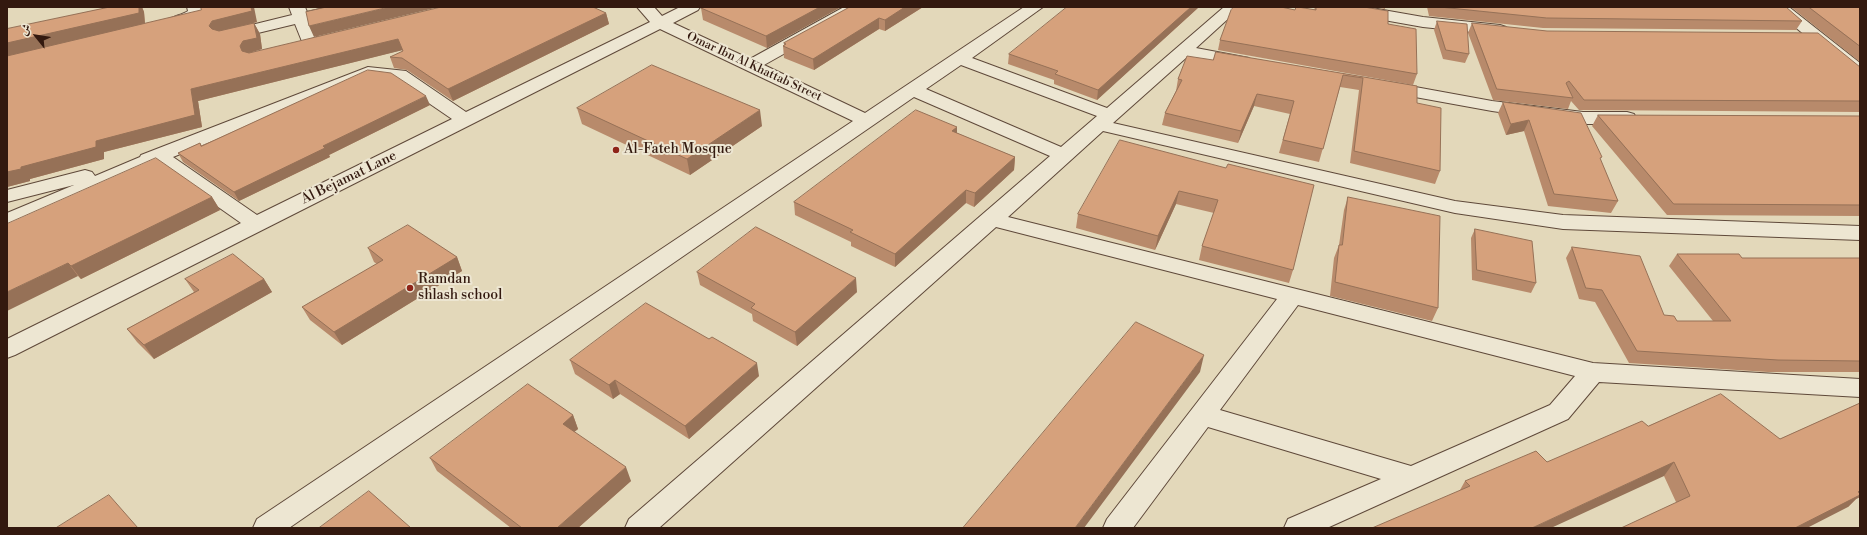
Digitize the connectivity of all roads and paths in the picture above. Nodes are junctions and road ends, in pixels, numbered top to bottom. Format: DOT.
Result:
graph roads {
  1 [pos="195,7"];
  2 [pos="349,7"];
  3 [pos="645,7"];
  4 [pos="692,7"];
  5 [pos="856,7"];
  6 [pos="1035,7"];
  7 [pos="1233,7"];
  8 [pos="1339,7"];
  9 [pos="1779,7"];
  10 [pos="299,12"];
  11 [pos="660,23"];
  12 [pos="153,29"];
  13 [pos="1513,31"];
  14 [pos="224,36"];
  15 [pos="1793,37"];
  16 [pos="1816,37"];
  17 [pos="312,45"];
  18 [pos="1183,51"];
  19 [pos="958,59"];
  20 [pos="1260,65"];
  21 [pos="750,66"];
  22 [pos="1860,72"];
  23 [pos="1369,84"];
  24 [pos="912,90"];
  25 [pos="1647,118"];
  26 [pos="465,120"];
  27 [pos="1104,120"];
  28 [pos="867,121"];
  29 [pos="1064,155"];
  30 [pos="159,156"];
  31 [pos="7,196"];
  32 [pos="991,219"];
  33 [pos="7,221"];
  34 [pos="256,224"];
  35 [pos="1860,232"];
  36 [pos="1292,296"];
  37 [pos="7,349"];
  38 [pos="1593,372"];
  39 [pos="1860,388"];
  40 [pos="1202,415"];
  41 [pos="1412,478"];
  42 [pos="268,528"];
  43 [pos="639,528"];
  44 [pos="1117,528"];
  45 [pos="1298,528"];
  1 -- 12 [label="street"];
  2 -- 10 [label="street"];
  3 -- 11 [label="street, Omar Ibn Al Khattab Street"];
  4 -- 11 [label="street, Al Bejamat Lane"];
  5 -- 21 [label="street"];
  6 -- 19 [label="street"];
  7 -- 18 [label="street"];
  8 -- 13 [label="street"];
  9 -- 16 [label="street"];
  10 -- 14 [label="street"];
  10 -- 17 [label="street"];
  11 -- 21 [label="street, Omar Ibn Al Khattab Street"];
  11 -- 26 [label="street, Al Bejamat Lane"];
  15 -- 16 [label="street"];
  16 -- 22 [label="street"];
  18 -- 20 [label="street"];
  18 -- 27 [label="street"];
  19 -- 24 [label="street"];
  19 -- 27 [label="street"];
  21 -- 28 [label="street, Omar Ibn Al Khattab Street"];
  23 -- 25 [label="street"];
  24 -- 28 [label="street"];
  24 -- 29 [label="street"];
  26 -- 30 [label="street"];
  26 -- 34 [label="street, Al Bejamat Lane"];
  27 -- 29 [label="street"];
  27 -- 35 [label="street"];
  28 -- 42 [label="street"];
  29 -- 32 [label="street"];
  30 -- 31 [label="street"];
  30 -- 33 [label="street"];
  30 -- 34 [label="street"];
  32 -- 36 [label="street"];
  32 -- 43 [label="street"];
  34 -- 37 [label="street, Al Bejamat Lane"];
  36 -- 38 [label="street"];
  36 -- 40 [label="street"];
  38 -- 39 [label="street"];
  38 -- 41 [label="street"];
  40 -- 41 [label="street"];
  40 -- 44 [label="street"];
  41 -- 45 [label="street"];
}
